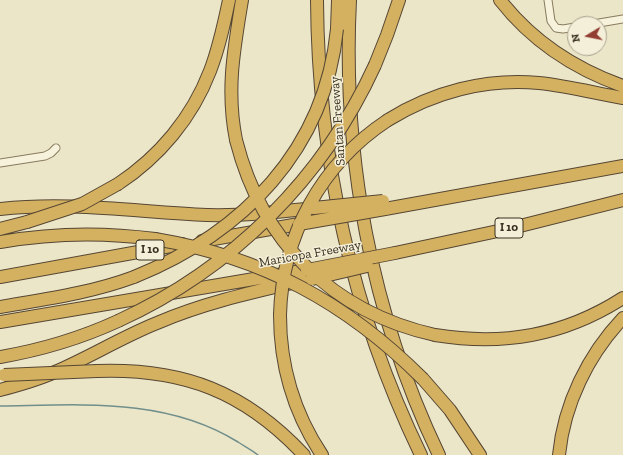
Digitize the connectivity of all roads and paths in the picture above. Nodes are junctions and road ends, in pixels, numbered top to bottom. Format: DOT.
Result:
graph roads {
  1 [pos="229,0"];
  2 [pos="242,0"];
  3 [pos="317,0"];
  4 [pos="331,0"];
  5 [pos="338,0"];
  6 [pos="350,0"];
  7 [pos="399,0"];
  8 [pos="500,0"];
  9 [pos="548,0"];
  10 [pos="623,19"];
  11 [pos="607,22"];
  12 [pos="567,28"];
  13 [pos="333,29"];
  14 [pos="623,86"];
  15 [pos="623,98"];
  16 [pos="56,148"];
  17 [pos="0,163"];
  18 [pos="623,166"];
  19 [pos="623,200"];
  20 [pos="384,205"];
  21 [pos="0,209"];
  22 [pos="0,229"];
  23 [pos="0,242"];
  24 [pos="308,274"];
  25 [pos="0,277"];
  26 [pos="623,298"];
  27 [pos="0,299"];
  28 [pos="0,307"];
  29 [pos="623,318"];
  30 [pos="0,322"];
  31 [pos="0,357"];
  32 [pos="2,375"];
  33 [pos="0,390"];
  34 [pos="304,455"];
  35 [pos="322,455"];
  36 [pos="420,455"];
  37 [pos="439,455"];
  38 [pos="480,455"];
  39 [pos="559,455"];
  1 -- 22 [label="highway, bridge"];
  2 -- 26 [label="highway, bridge"];
  3 -- 36 [label="highway, Santan Freeway"];
  4 -- 13 [label="highway"];
  5 -- 13 [label="highway"];
  6 -- 37 [label="highway, Santan Freeway"];
  7 -- 31 [label="highway, bridge"];
  8 -- 14 [label="highway"];
  9 -- 12 [label="street"];
  10 -- 11 [label="street"];
  13 -- 27 [label="highway, bridge"];
  13 -- 28 [label="highway, bridge"];
  15 -- 35 [label="highway, bridge"];
  16 -- 17 [label="street"];
  18 -- 20 [label="highway"];
  19 -- 24 [label="highway, Maricopa Freeway / I 10, bridge"];
  20 -- 21 [label="highway, bridge"];
  20 -- 25 [label="highway, I 10, bridge"];
  23 -- 38 [label="highway, bridge"];
  24 -- 30 [label="highway, Maricopa Freeway / I 10"];
  24 -- 33 [label="highway"];
  29 -- 39 [label="highway"];
  32 -- 34 [label="highway, bridge"];
}
